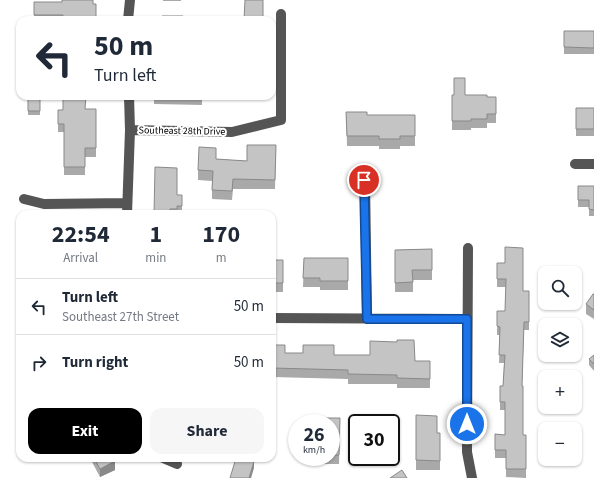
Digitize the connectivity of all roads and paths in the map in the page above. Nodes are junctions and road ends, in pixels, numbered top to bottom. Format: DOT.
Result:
graph roads {
  1 [pos="130,0"];
  2 [pos="281,14"];
  3 [pos="128,16"];
  4 [pos="129,100"];
  5 [pos="130,130"];
  6 [pos="575,164"];
  7 [pos="594,164"];
  8 [pos="364,180"];
  9 [pos="24,199"];
  10 [pos="127,203"];
  11 [pos="127,210"];
  12 [pos="468,248"];
  13 [pos="276,318"];
  14 [pos="367,319"];
  15 [pos="467,319"];
  16 [pos="172,462"];
  17 [pos="177,464"];
  18 [pos="472,478"];
  1 -- 3 [label="street"];
  2 -- 5 [label="street, Southeast 28th Drive"];
  4 -- 5 [label="street"];
  5 -- 10 [label="street"];
  6 -- 7 [label="street"];
  8 -- 14 [label="street"];
  9 -- 10 [label="street"];
  10 -- 11 [label="street"];
  12 -- 15 [label="street"];
  13 -- 14 [label="street"];
  14 -- 15 [label="street"];
  15 -- 18 [label="street"];
  16 -- 17 [label="street"];
}
